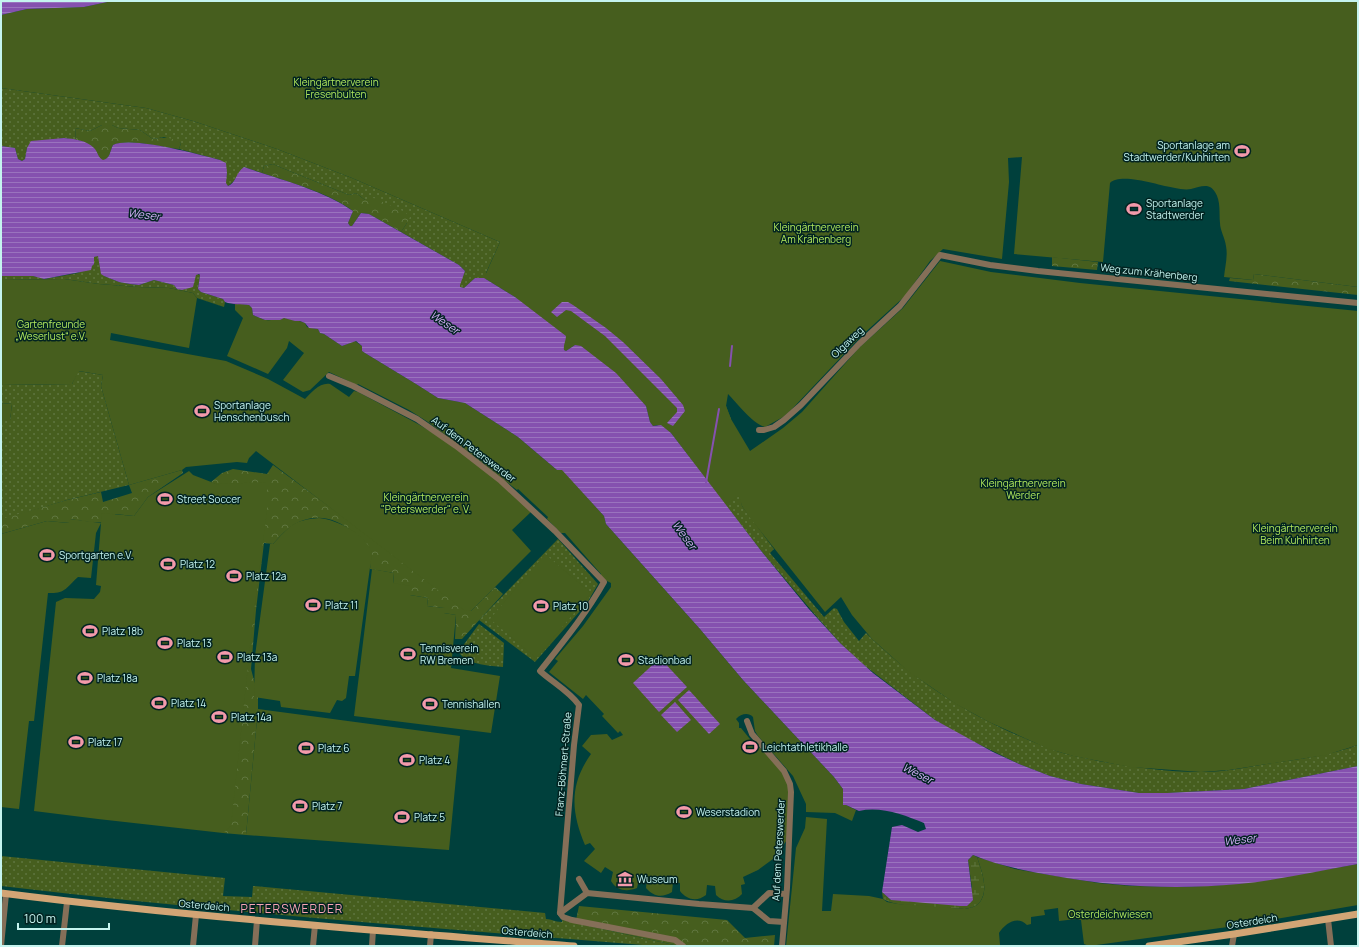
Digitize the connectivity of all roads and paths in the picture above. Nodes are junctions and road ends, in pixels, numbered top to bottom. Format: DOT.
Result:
graph roads {
  1 [pos="940,255"];
  2 [pos="1358,303"];
  3 [pos="329,376"];
  4 [pos="759,430"];
  5 [pos="604,582"];
  6 [pos="747,721"];
  7 [pos="579,879"];
  8 [pos="587,893"];
  9 [pos="4,894"];
  10 [pos="786,894"];
  11 [pos="66,902"];
  12 [pos="753,908"];
  13 [pos="560,914"];
  14 [pos="1358,914"];
  15 [pos="196,915"];
  16 [pos="1328,919"];
  17 [pos="257,920"];
  18 [pos="784,922"];
  19 [pos="315,925"];
  20 [pos="373,930"];
  21 [pos="431,934"];
  22 [pos="1234,934"];
  23 [pos="554,945"];
  24 [pos="1,946"];
  25 [pos="62,946"];
  26 [pos="193,946"];
  27 [pos="255,946"];
  28 [pos="313,946"];
  29 [pos="372,946"];
  30 [pos="430,946"];
  31 [pos="574,946"];
  32 [pos="684,946"];
  33 [pos="782,946"];
  34 [pos="1149,946"];
  35 [pos="1232,946"];
  36 [pos="1330,946"];
  1 -- 2 [label="street, Weg zum Krähenberg"];
  1 -- 4 [label="street, Olgaweg"];
  3 -- 5 [label="street, Auf dem Peterswerder"];
  5 -- 13 [label="street, Franz-Böhmert-Straße"];
  6 -- 10 [label="street, Auf dem Peterswerder"];
  7 -- 8 [label="street"];
  8 -- 12 [label="street"];
  8 -- 13 [label="street"];
  9 -- 11 [label="main road, Osterdeich"];
  9 -- 24 [label="street"];
  10 -- 12 [label="street"];
  10 -- 18 [label="street, Auf dem Peterswerder"];
  11 -- 15 [label="main road, Osterdeich"];
  11 -- 25 [label="street"];
  12 -- 18 [label="street"];
  13 -- 32 [label="street"];
  14 -- 16 [label="main road, Osterdeich"];
  15 -- 17 [label="main road, Osterdeich"];
  15 -- 26 [label="street"];
  16 -- 22 [label="main road, Osterdeich"];
  16 -- 36 [label="street"];
  17 -- 19 [label="main road, Osterdeich"];
  17 -- 27 [label="street"];
  18 -- 33 [label="street, Auf dem Peterswerder"];
  19 -- 20 [label="main road, Osterdeich"];
  19 -- 28 [label="street"];
  20 -- 21 [label="main road, Osterdeich"];
  20 -- 29 [label="street"];
  21 -- 23 [label="main road, Osterdeich"];
  21 -- 30 [label="street"];
  22 -- 34 [label="main road, Osterdeich"];
  22 -- 35 [label="street"];
  23 -- 31 [label="main road, Osterdeich"];
}
